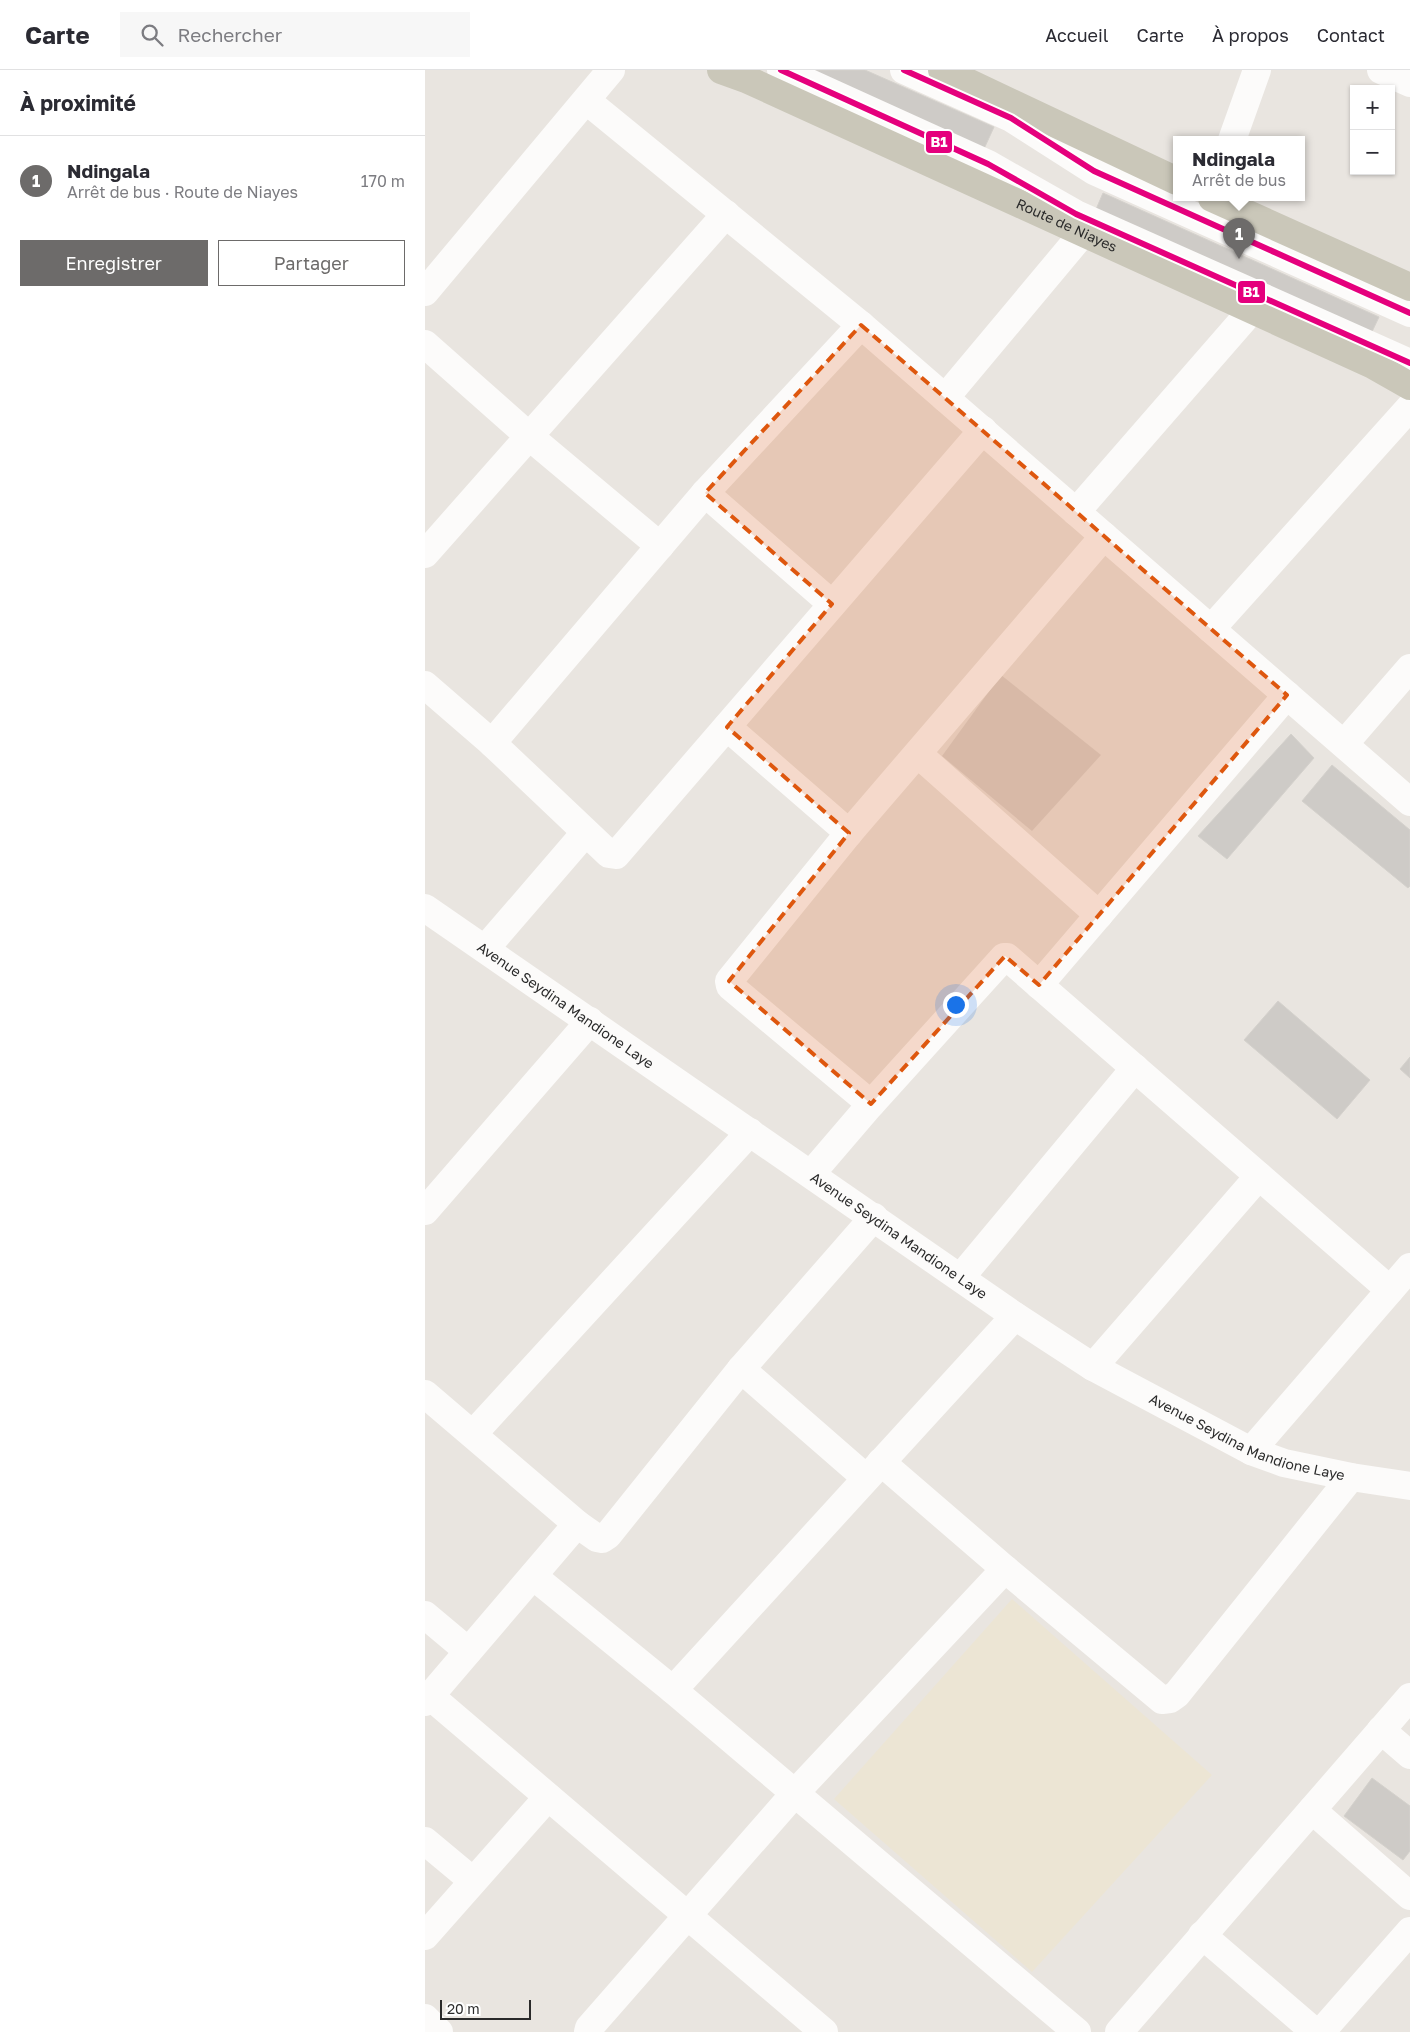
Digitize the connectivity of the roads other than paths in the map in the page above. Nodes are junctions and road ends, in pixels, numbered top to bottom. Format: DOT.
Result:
graph roads {
  1 [pos="611,70"];
  2 [pos="721,70"];
  3 [pos="781,70"];
  4 [pos="904,70"];
  5 [pos="942,70"];
  6 [pos="1257,70"];
  7 [pos="1381,70"];
  8 [pos="1410,83"];
  9 [pos="587,101"];
  10 [pos="1233,136"];
  11 [pos="1173,179"];
  12 [pos="1219,201"];
  13 [pos="727,214"];
  14 [pos="1083,233"];
  15 [pos="1410,287"];
  16 [pos="425,292"];
  17 [pos="1251,310"];
  18 [pos="1410,313"];
  19 [pos="861,325"];
  20 [pos="425,344"];
  21 [pos="1410,363"];
  22 [pos="1410,386"];
  23 [pos="945,398"];
  24 [pos="1410,407"];
  25 [pos="983,430"];
  26 [pos="530,437"];
  27 [pos="705,493"];
  28 [pos="1076,512"];
  29 [pos="1104,536"];
  30 [pos="660,546"];
  31 [pos="425,554"];
  32 [pos="832,604"];
  33 [pos="1211,629"];
  34 [pos="1410,668"];
  35 [pos="425,685"];
  36 [pos="1287,695"];
  37 [pos="727,727"];
  38 [pos="492,743"];
  39 [pos="1344,744"];
  40 [pos="918,754"];
  41 [pos="1410,802"];
  42 [pos="585,833"];
  43 [pos="849,833"];
  44 [pos="425,908"];
  45 [pos="1099,915"];
  46 [pos="485,949"];
  47 [pos="1039,985"];
  48 [pos="590,1021"];
  49 [pos="1135,1068"];
  50 [pos="871,1104"];
  51 [pos="750,1132"];
  52 [pos="811,1174"];
  53 [pos="1259,1176"];
  54 [pos="425,1211"];
  55 [pos="874,1217"];
  56 [pos="1410,1267"];
  57 [pos="961,1277"];
  58 [pos="1390,1290"];
  59 [pos="1015,1316"];
  60 [pos="1093,1366"];
  61 [pos="741,1369"];
  62 [pos="425,1394"];
  63 [pos="473,1434"];
  64 [pos="1251,1451"];
  65 [pos="874,1470"];
  66 [pos="1351,1477"];
  67 [pos="1410,1486"];
  68 [pos="577,1524"];
  69 [pos="1005,1569"];
  70 [pos="533,1576"];
  71 [pos="425,1615"];
  72 [pos="469,1651"];
  73 [pos="673,1690"];
  74 [pos="1410,1697"];
  75 [pos="427,1699"];
  76 [pos="1381,1730"];
  77 [pos="1410,1755"];
  78 [pos="795,1794"];
  79 [pos="548,1797"];
  80 [pos="1312,1810"];
  81 [pos="425,1841"];
  82 [pos="473,1881"];
  83 [pos="1410,1896"];
  84 [pos="688,1917"];
  85 [pos="1410,1931"];
  86 [pos="425,1936"];
  87 [pos="1202,1936"];
  88 [pos="425,2018"];
  89 [pos="439,2032"];
  90 [pos="588,2032"];
  91 [pos="824,2032"];
  92 [pos="1077,2032"];
  93 [pos="1119,2032"];
  94 [pos="1315,2032"];
  95 [pos="1321,2032"];
  1 -- 9 [label="street"];
  2 -- 14 [label="main road, Route de Niayes"];
  3 -- 21 [label="street"];
  4 -- 18 [label="street"];
  5 -- 11 [label="main road"];
  6 -- 10 [label="street"];
  7 -- 8 [label="street"];
  9 -- 13 [label="street"];
  9 -- 16 [label="street"];
  12 -- 15 [label="main road"];
  13 -- 19 [label="street"];
  13 -- 26 [label="street"];
  14 -- 17 [label="main road, Route de Niayes"];
  14 -- 23 [label="street"];
  17 -- 22 [label="main road, Route de Niayes"];
  17 -- 28 [label="street"];
  19 -- 23 [label="street"];
  19 -- 27 [label="street"];
  20 -- 26 [label="street"];
  23 -- 25 [label="street"];
  24 -- 33 [label="street"];
  25 -- 28 [label="street"];
  25 -- 32 [label="street"];
  26 -- 30 [label="street"];
  26 -- 31 [label="street"];
  27 -- 30 [label="street"];
  27 -- 32 [label="street"];
  28 -- 29 [label="street"];
  29 -- 33 [label="street"];
  29 -- 40 [label="street"];
  30 -- 38 [label="street"];
  32 -- 37 [label="street"];
  33 -- 36 [label="street"];
  34 -- 39 [label="street"];
  35 -- 38 [label="street"];
  36 -- 39 [label="street"];
  36 -- 45 [label="street"];
  37 -- 42 [label="street"];
  37 -- 43 [label="street"];
  38 -- 42 [label="street"];
  39 -- 41 [label="street"];
  40 -- 43 [label="street"];
  40 -- 45 [label="street"];
  42 -- 46 [label="street"];
  43 -- 50 [label="street"];
  44 -- 46 [label="street, Avenue Seydina Mandione Laye"];
  45 -- 47 [label="street"];
  46 -- 48 [label="street, Avenue Seydina Mandione Laye"];
  47 -- 49 [label="street"];
  47 -- 50 [label="street"];
  48 -- 51 [label="street, Avenue Seydina Mandione Laye"];
  48 -- 54 [label="street"];
  49 -- 53 [label="street"];
  49 -- 57 [label="street"];
  50 -- 52 [label="street"];
  51 -- 52 [label="street, Avenue Seydina Mandione Laye"];
  51 -- 63 [label="street"];
  52 -- 55 [label="street, Avenue Seydina Mandione Laye"];
  53 -- 58 [label="street"];
  53 -- 60 [label="street"];
  55 -- 57 [label="street, Avenue Seydina Mandione Laye"];
  55 -- 61 [label="street"];
  56 -- 58 [label="street"];
  57 -- 59 [label="street, Avenue Seydina Mandione Laye"];
  58 -- 64 [label="street"];
  59 -- 60 [label="street, Avenue Seydina Mandione Laye"];
  59 -- 65 [label="street"];
  60 -- 64 [label="street, Avenue Seydina Mandione Laye"];
  61 -- 65 [label="street"];
  61 -- 68 [label="street"];
  62 -- 63 [label="street"];
  63 -- 68 [label="street"];
  64 -- 66 [label="street, Avenue Seydina Mandione Laye"];
  65 -- 69 [label="street"];
  65 -- 73 [label="street"];
  66 -- 67 [label="street, Avenue Seydina Mandione Laye"];
  66 -- 69 [label="street"];
  68 -- 70 [label="street"];
  69 -- 78 [label="street"];
  70 -- 72 [label="street"];
  70 -- 73 [label="street"];
  71 -- 72 [label="street"];
  72 -- 75 [label="street"];
  73 -- 78 [label="street"];
  74 -- 76 [label="street"];
  75 -- 79 [label="street"];
  76 -- 77 [label="street"];
  76 -- 80 [label="street"];
  78 -- 84 [label="street"];
  78 -- 92 [label="street"];
  79 -- 82 [label="street"];
  79 -- 84 [label="street"];
  80 -- 83 [label="street"];
  80 -- 87 [label="street"];
  81 -- 82 [label="street"];
  82 -- 86 [label="street"];
  84 -- 90 [label="street"];
  84 -- 91 [label="street"];
  85 -- 95 [label="street"];
  87 -- 93 [label="street"];
  87 -- 94 [label="street"];
  88 -- 89 [label="street"];
}
